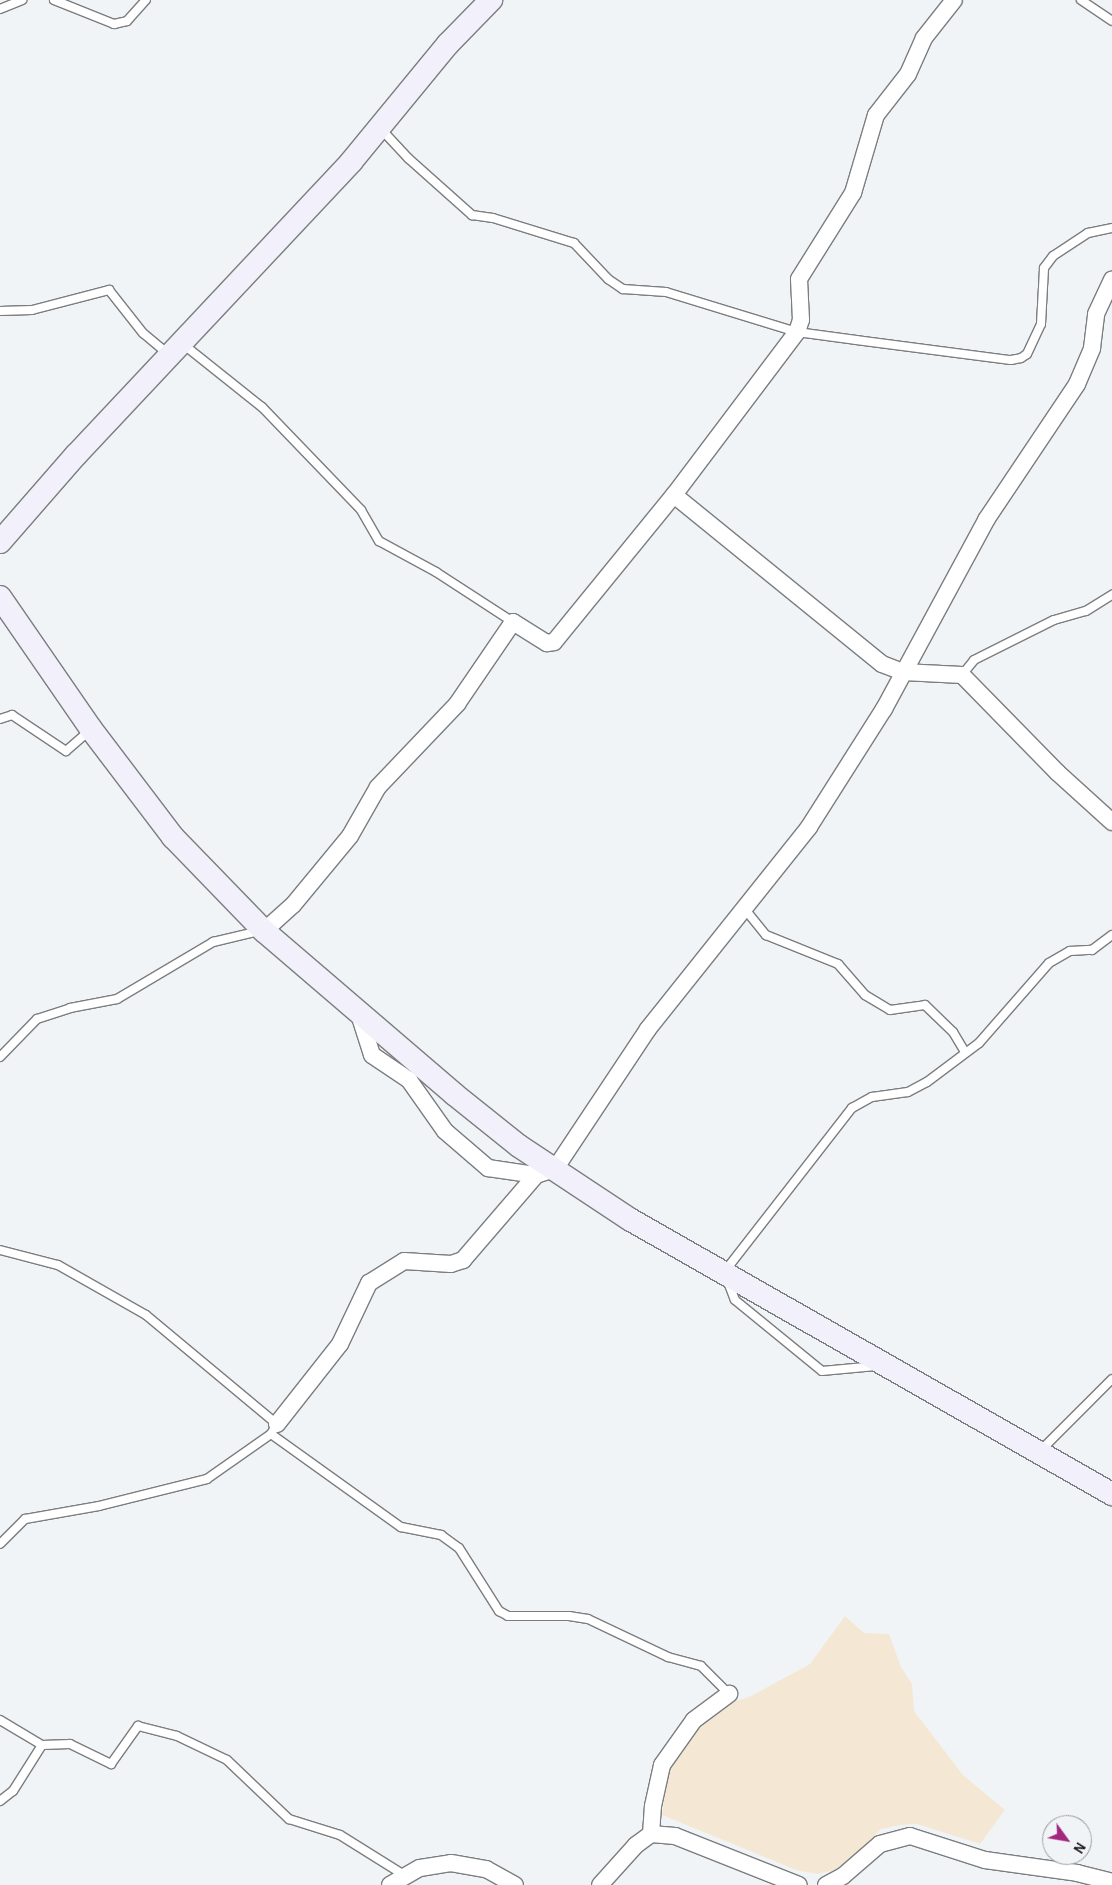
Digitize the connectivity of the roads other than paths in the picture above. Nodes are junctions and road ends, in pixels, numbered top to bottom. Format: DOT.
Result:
graph roads {
  1 [pos="22,0"];
  2 [pos="54,0"];
  3 [pos="146,0"];
  4 [pos="491,0"];
  5 [pos="954,0"];
  6 [pos="1081,0"];
  7 [pos="0,9"];
  8 [pos="1112,21"];
  9 [pos="380,128"];
  10 [pos="1112,228"];
  11 [pos="1112,279"];
  12 [pos="0,310"];
  13 [pos="797,332"];
  14 [pos="175,349"];
  15 [pos="674,495"];
  16 [pos="0,542"];
  17 [pos="1112,595"];
  18 [pos="0,597"];
  19 [pos="513,622"];
  20 [pos="903,672"];
  21 [pos="962,675"];
  22 [pos="0,719"];
  23 [pos="91,729"];
  24 [pos="1112,822"];
  25 [pos="744,908"];
  26 [pos="264,931"];
  27 [pos="1112,935"];
  28 [pos="358,1011"];
  29 [pos="965,1052"];
  30 [pos="0,1057"];
  31 [pos="545,1172"];
  32 [pos="0,1250"];
  33 [pos="724,1272"];
  34 [pos="885,1365"];
  35 [pos="1112,1379"];
  36 [pos="274,1429"];
  37 [pos="1038,1452"];
  38 [pos="1103,1490"];
  39 [pos="1112,1502"];
  40 [pos="0,1544"];
  41 [pos="729,1694"];
  42 [pos="0,1720"];
  43 [pos="42,1745"];
  44 [pos="0,1801"];
  45 [pos="651,1834"];
  46 [pos="404,1875"];
  47 [pos="1109,1878"];
  48 [pos="390,1885"];
  49 [pos="514,1885"];
  50 [pos="600,1885"];
  51 [pos="799,1885"];
  52 [pos="826,1885"];
  1 -- 7 [label="lane"];
  2 -- 3 [label="lane"];
  4 -- 9 [label="street"];
  5 -- 13 [label="street"];
  6 -- 8 [label="lane"];
  9 -- 13 [label="lane"];
  9 -- 14 [label="street"];
  10 -- 13 [label="lane"];
  11 -- 20 [label="street"];
  12 -- 14 [label="lane"];
  13 -- 15 [label="street"];
  14 -- 16 [label="street"];
  14 -- 19 [label="lane"];
  15 -- 19 [label="street"];
  15 -- 20 [label="street"];
  17 -- 21 [label="lane"];
  18 -- 23 [label="street"];
  19 -- 26 [label="street"];
  20 -- 21 [label="street"];
  20 -- 25 [label="street"];
  21 -- 24 [label="street"];
  22 -- 23 [label="lane"];
  23 -- 26 [label="street"];
  25 -- 29 [label="lane"];
  25 -- 31 [label="street"];
  26 -- 28 [label="street"];
  26 -- 30 [label="lane"];
  27 -- 29 [label="lane"];
  28 -- 31 [label="street"];
  28 -- 31 [label="street"];
  29 -- 33 [label="lane"];
  31 -- 33 [label="street"];
  31 -- 36 [label="street"];
  32 -- 36 [label="lane"];
  33 -- 34 [label="street"];
  33 -- 34 [label="lane"];
  34 -- 37 [label="street"];
  35 -- 37 [label="lane"];
  36 -- 40 [label="lane"];
  36 -- 41 [label="lane"];
  37 -- 38 [label="street"];
  38 -- 39 [label="lane"];
  41 -- 45 [label="street"];
  42 -- 43 [label="lane"];
  43 -- 44 [label="lane"];
  43 -- 46 [label="lane"];
  45 -- 50 [label="street"];
  45 -- 51 [label="street"];
  46 -- 48 [label="street"];
  46 -- 49 [label="street"];
  47 -- 52 [label="street"];
}
